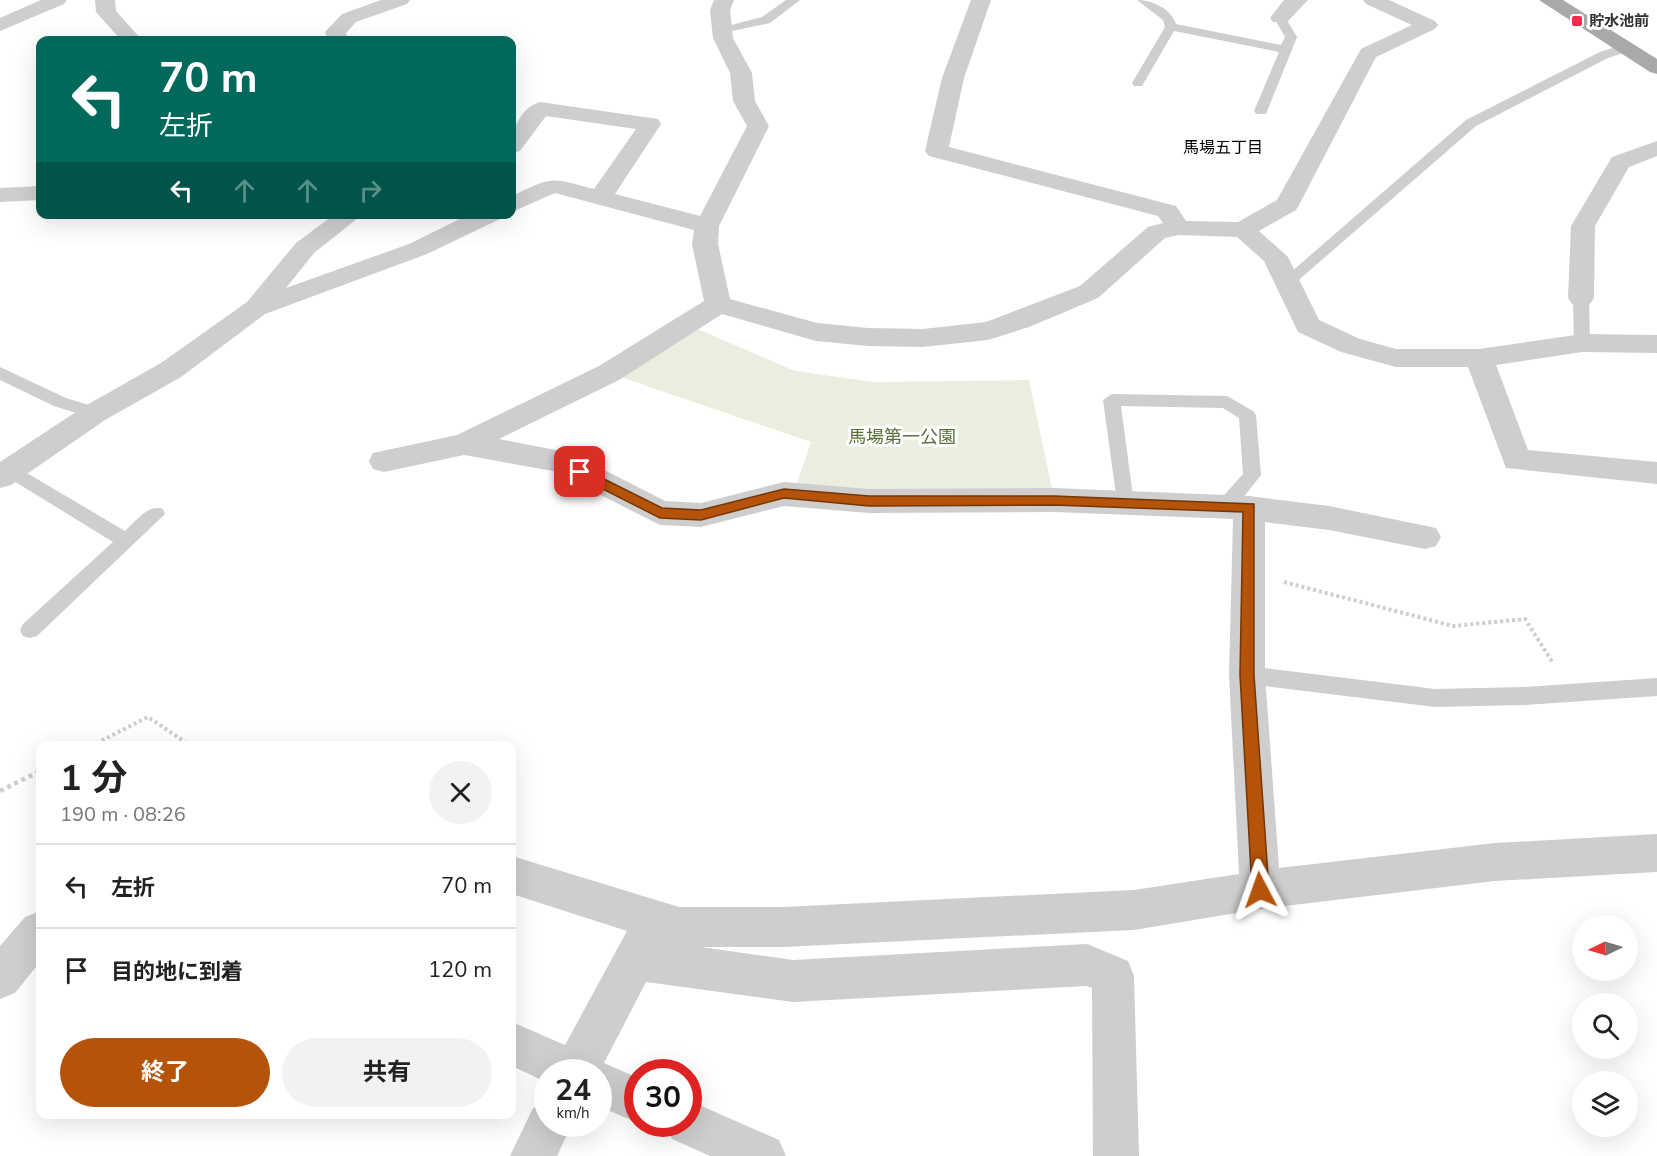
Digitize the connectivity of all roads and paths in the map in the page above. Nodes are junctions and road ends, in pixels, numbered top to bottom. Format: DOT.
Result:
graph roads {
  1 [pos="57,0"];
  2 [pos="105,0"];
  3 [pos="400,0"];
  4 [pos="724,0"];
  5 [pos="794,0"];
  6 [pos="981,0"];
  7 [pos="1143,0"];
  8 [pos="1298,0"];
  9 [pos="1373,0"];
  10 [pos="1549,0"];
  11 [pos="1280,18"];
  12 [pos="0,25"];
  13 [pos="1170,27"];
  14 [pos="722,29"];
  15 [pos="128,36"];
  16 [pos="336,36"];
  17 [pos="1625,48"];
  18 [pos="1286,50"];
  19 [pos="1657,68"];
  20 [pos="1138,83"];
  21 [pos="1261,111"];
  22 [pos="516,141"];
  23 [pos="1657,148"];
  24 [pos="36,193"];
  25 [pos="0,195"];
  26 [pos="600,198"];
  27 [pos="516,203"];
  28 [pos="344,219"];
  29 [pos="481,219"];
  30 [pos="707,225"];
  31 [pos="1179,228"];
  32 [pos="1243,230"];
  33 [pos="1288,282"];
  34 [pos="1581,298"];
  35 [pos="718,304"];
  36 [pos="256,308"];
  37 [pos="1582,343"];
  38 [pos="1657,344"];
  39 [pos="1479,358"];
  40 [pos="0,373"];
  41 [pos="95,412"];
  42 [pos="464,444"];
  43 [pos="384,461"];
  44 [pos="1657,473"];
  45 [pos="5,474"];
  46 [pos="1125,504"];
  47 [pos="1237,507"];
  48 [pos="156,514"];
  49 [pos="1425,537"];
  50 [pos="127,541"];
  51 [pos="1249,573"];
  52 [pos="30,630"];
  53 [pos="1247,675"];
  54 [pos="1657,687"];
  55 [pos="1572,693"];
  56 [pos="101,741"];
  57 [pos="184,741"];
  58 [pos="36,773"];
  59 [pos="0,791"];
  60 [pos="1657,853"];
  61 [pos="516,876"];
  62 [pos="1260,890"];
  63 [pos="656,920"];
  64 [pos="36,936"];
  65 [pos="634,959"];
  66 [pos="0,978"];
  67 [pos="516,1046"];
  68 [pos="545,1059"];
  69 [pos="581,1059"];
  70 [pos="702,1129"];
  71 [pos="542,1137"];
  72 [pos="533,1156"];
  73 [pos="763,1156"];
  74 [pos="1116,1156"];
  1 -- 12 [label="street"];
  2 -- 15 [label="street"];
  3 -- 16 [label="street"];
  4 -- 14 [label="street"];
  5 -- 14 [label="lane"];
  6 -- 31 [label="street"];
  7 -- 13 [label="lane"];
  8 -- 11 [label="street"];
  9 -- 32 [label="street"];
  10 -- 17 [label="main road"];
  11 -- 18 [label="lane"];
  13 -- 18 [label="lane"];
  13 -- 20 [label="lane"];
  14 -- 30 [label="street"];
  17 -- 19 [label="main road"];
  17 -- 33 [label="lane"];
  18 -- 21 [label="lane"];
  22 -- 26 [label="street"];
  23 -- 34 [label="street"];
  24 -- 25 [label="street"];
  26 -- 27 [label="street"];
  26 -- 30 [label="street"];
  28 -- 36 [label="street"];
  29 -- 36 [label="street"];
  30 -- 35 [label="street"];
  31 -- 32 [label="street"];
  31 -- 35 [label="street"];
  32 -- 33 [label="street"];
  33 -- 39 [label="street"];
  34 -- 37 [label="lane"];
  35 -- 42 [label="street"];
  36 -- 41 [label="street"];
  37 -- 38 [label="street"];
  37 -- 39 [label="street"];
  39 -- 44 [label="street"];
  40 -- 41 [label="lane"];
  41 -- 45 [label="street"];
  42 -- 43 [label="street"];
  42 -- 46 [label="street"];
  45 -- 50 [label="lane"];
  46 -- 47 [label="street"];
  46 -- 47 [label="lane"];
  47 -- 49 [label="street"];
  47 -- 51 [label="street"];
  48 -- 50 [label="lane"];
  50 -- 52 [label="lane"];
  51 -- 53 [label="street"];
  51 -- 55 [label="path"];
  53 -- 55 [label="lane"];
  53 -- 62 [label="street"];
  54 -- 55 [label="lane"];
  56 -- 57 [label="path"];
  58 -- 59 [label="path"];
  60 -- 62 [label="street"];
  61 -- 63 [label="street"];
  62 -- 63 [label="street"];
  63 -- 65 [label="street"];
  64 -- 66 [label="street"];
  65 -- 69 [label="street"];
  65 -- 74 [label="street"];
  67 -- 68 [label="street"];
  70 -- 73 [label="street"];
  71 -- 72 [label="street"];
}
